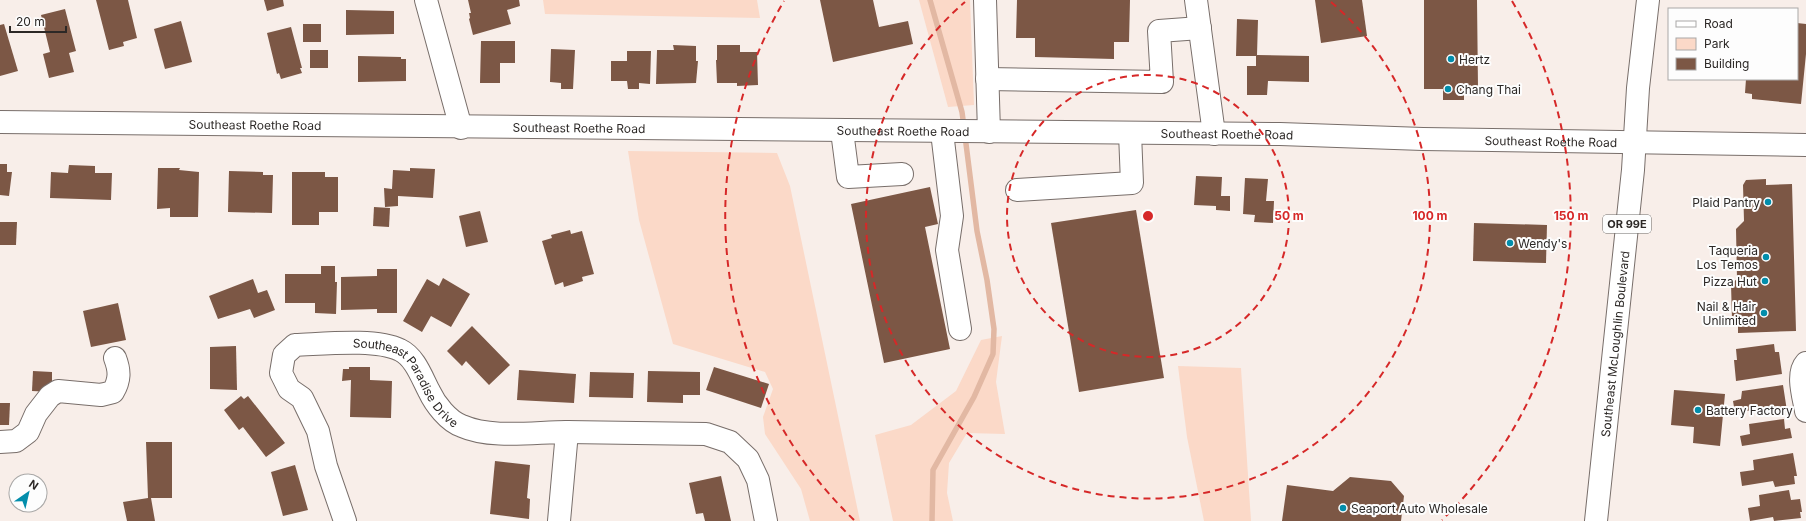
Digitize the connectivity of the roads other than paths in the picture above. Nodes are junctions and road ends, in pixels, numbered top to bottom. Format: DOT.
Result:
graph roads {
  1 [pos="426,0"];
  2 [pos="984,0"];
  3 [pos="1196,0"];
  4 [pos="1648,0"];
  5 [pos="1200,28"];
  6 [pos="987,79"];
  7 [pos="0,122"];
  8 [pos="461,128"];
  9 [pos="842,130"];
  10 [pos="942,132"];
  11 [pos="989,132"];
  12 [pos="1130,133"];
  13 [pos="1214,134"];
  14 [pos="1635,142"];
  15 [pos="1806,146"];
  16 [pos="902,174"];
  17 [pos="1017,190"];
  18 [pos="960,329"];
  19 [pos="115,358"];
  20 [pos="1806,363"];
  21 [pos="1806,411"];
  22 [pos="567,432"];
  23 [pos="0,442"];
  24 [pos="345,521"];
  25 [pos="559,521"];
  26 [pos="766,521"];
  27 [pos="1596,521"];
  1 -- 8 [label="street"];
  2 -- 6 [label="street"];
  3 -- 5 [label="street"];
  4 -- 14 [label="street, Southeast McLoughlin Boulevard / OR 99E"];
  5 -- 6 [label="street"];
  5 -- 13 [label="street"];
  6 -- 11 [label="street"];
  7 -- 8 [label="street, Southeast Roethe Road"];
  8 -- 9 [label="street, Southeast Roethe Road"];
  9 -- 10 [label="street, Southeast Roethe Road"];
  9 -- 16 [label="street"];
  10 -- 11 [label="street, Southeast Roethe Road"];
  10 -- 18 [label="street"];
  11 -- 12 [label="street, Southeast Roethe Road"];
  12 -- 13 [label="street, Southeast Roethe Road"];
  12 -- 17 [label="street"];
  13 -- 14 [label="street, Southeast Roethe Road"];
  14 -- 15 [label="street, Southeast Roethe Road"];
  14 -- 27 [label="street, Southeast McLoughlin Boulevard / OR 99E"];
  19 -- 23 [label="street"];
  20 -- 21 [label="street"];
  22 -- 24 [label="street, Southeast Paradise Drive"];
  22 -- 25 [label="street"];
  22 -- 26 [label="street, Southeast Paradise Drive"];
}
